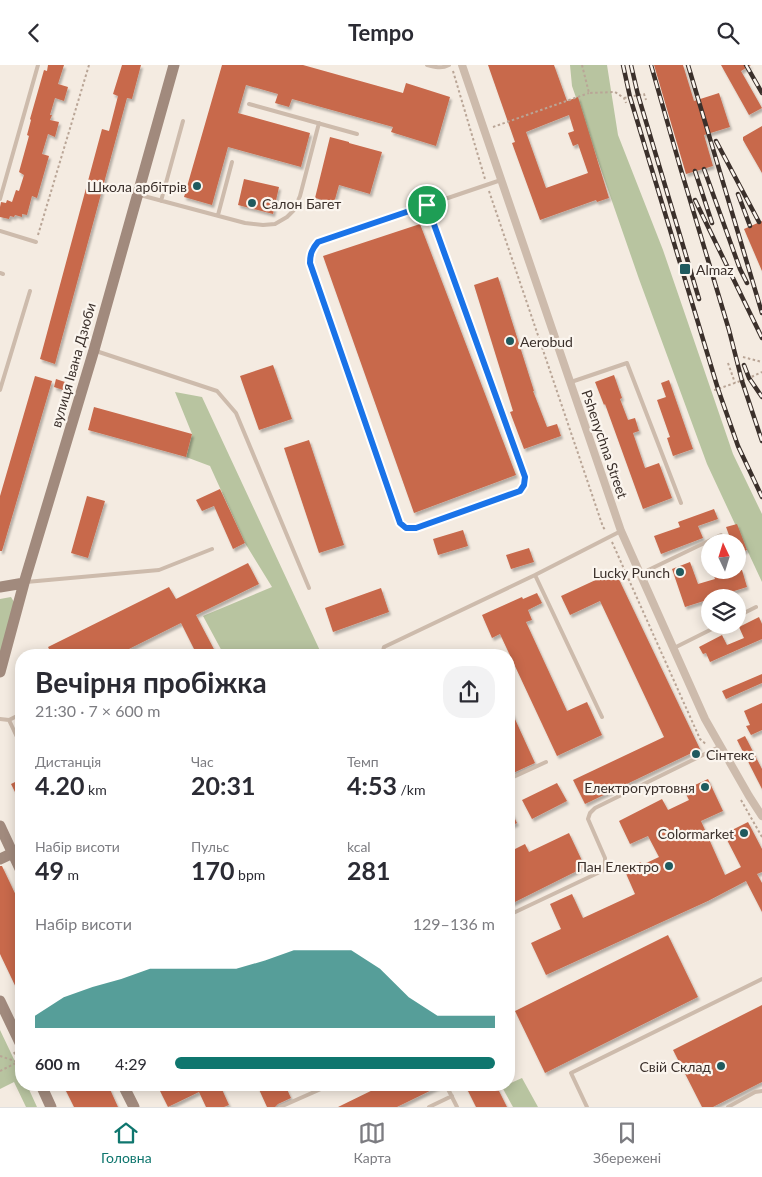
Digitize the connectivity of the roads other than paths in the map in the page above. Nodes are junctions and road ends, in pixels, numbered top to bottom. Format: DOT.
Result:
graph roads {
  1 [pos="38,65"];
  2 [pos="174,65"];
  3 [pos="428,65"];
  4 [pos="448,65"];
  5 [pos="462,65"];
  6 [pos="249,105"];
  7 [pos="183,121"];
  8 [pos="319,123"];
  9 [pos="357,134"];
  10 [pos="232,163"];
  11 [pos="501,180"];
  12 [pos="138,194"];
  13 [pos="0,199"];
  14 [pos="161,201"];
  15 [pos="427,205"];
  16 [pos="218,215"];
  17 [pos="0,231"];
  18 [pos="36,242"];
  19 [pos="30,291"];
  20 [pos="94,350"];
  21 [pos="570,382"];
  22 [pos="0,391"];
  23 [pos="681,503"];
  24 [pos="621,531"];
  25 [pos="701,545"];
  26 [pos="212,549"];
  27 [pos="640,574"];
  28 [pos="535,575"];
  29 [pos="24,583"];
  30 [pos="0,587"];
  31 [pos="309,588"];
  32 [pos="756,607"];
  33 [pos="746,612"];
  34 [pos="702,634"];
  35 [pos="674,648"];
  36 [pos="384,649"];
  37 [pos="0,672"];
  38 [pos="15,717"];
  39 [pos="602,717"];
  40 [pos="0,719"];
  41 [pos="10,720"];
  42 [pos="15,732"];
  43 [pos="721,746"];
  44 [pos="546,762"];
  45 [pos="515,776"];
  46 [pos="762,816"];
  47 [pos="0,826"];
  48 [pos="13,853"];
  49 [pos="15,858"];
  50 [pos="0,859"];
  51 [pos="515,912"];
  52 [pos="762,979"];
  53 [pos="0,1001"];
  54 [pos="15,1032"];
  55 [pos="44,1091"];
  56 [pos="126,1091"];
  57 [pos="316,1091"];
  58 [pos="449,1091"];
  59 [pos="762,1091"];
  60 [pos="452,1096"];
  61 [pos="52,1107"];
  62 [pos="134,1107"];
  63 [pos="280,1107"];
  64 [pos="429,1107"];
  65 [pos="457,1107"];
  66 [pos="587,1107"];
  67 [pos="728,1107"];
  1 -- 13 [label="lane"];
  2 -- 12 [label="main road, вулиця Івана Дзюби"];
  3 -- 4 [label="lane"];
  5 -- 11 [label="street, Pshenychna Street"];
  6 -- 8 [label="lane"];
  7 -- 14 [label="lane"];
  8 -- 9 [label="lane"];
  8 -- 16 [label="lane"];
  10 -- 16 [label="lane"];
  11 -- 15 [label="lane"];
  11 -- 21 [label="street, Pshenychna Street"];
  12 -- 14 [label="lane"];
  12 -- 20 [label="main road, вулиця Івана Дзюби"];
  14 -- 16 [label="lane"];
  15 -- 15 [label="lane"];
  17 -- 18 [label="lane"];
  19 -- 22 [label="lane"];
  20 -- 29 [label="main road, вулиця Івана Дзюби"];
  20 -- 31 [label="lane"];
  21 -- 23 [label="lane"];
  21 -- 24 [label="street, Pshenychna Street"];
  24 -- 27 [label="street, Pshenychna Street"];
  24 -- 28 [label="lane"];
  25 -- 27 [label="lane"];
  26 -- 29 [label="lane"];
  27 -- 35 [label="street, Pshenychna Street"];
  28 -- 36 [label="lane"];
  28 -- 39 [label="lane"];
  29 -- 30 [label="main road"];
  29 -- 37 [label="main road, вулиця Івана Дзюби"];
  32 -- 33 [label="lane"];
  34 -- 35 [label="lane"];
  35 -- 43 [label="street, Pshenychna Street"];
  38 -- 41 [label="lane"];
  40 -- 41 [label="lane"];
  41 -- 42 [label="lane"];
  43 -- 46 [label="street, Pshenychna Street"];
  43 -- 51 [label="lane"];
  44 -- 45 [label="lane"];
  47 -- 48 [label="main road"];
  48 -- 49 [label="main road"];
  48 -- 50 [label="main road"];
  52 -- 66 [label="lane"];
  53 -- 54 [label="main road"];
  55 -- 61 [label="main road"];
  56 -- 62 [label="main road"];
  57 -- 63 [label="lane"];
  58 -- 60 [label="lane"];
  59 -- 67 [label="lane"];
  60 -- 64 [label="lane"];
  60 -- 65 [label="lane"];
}
